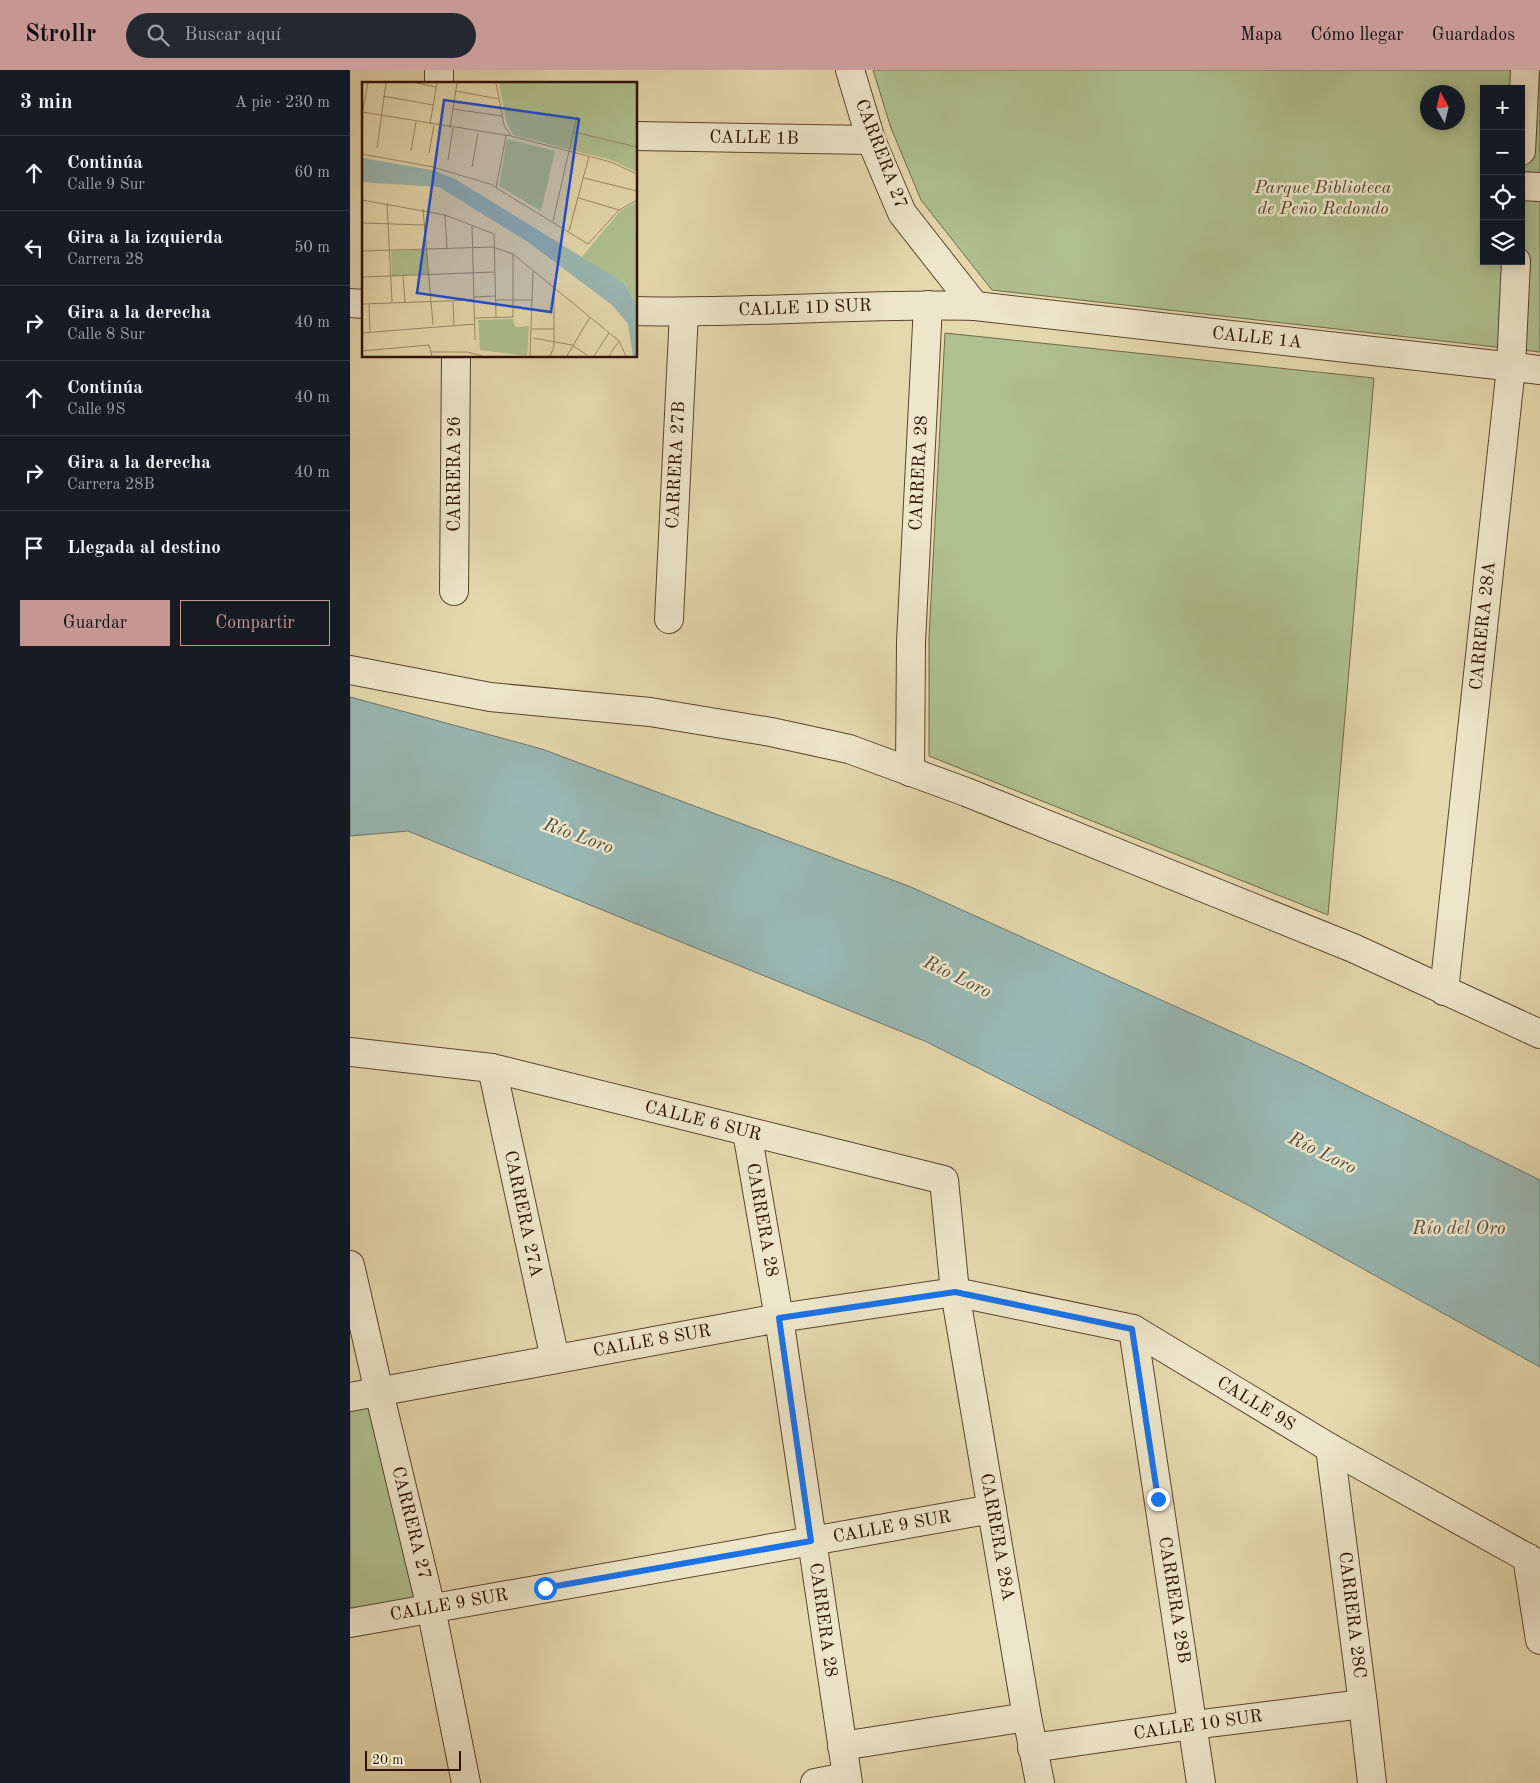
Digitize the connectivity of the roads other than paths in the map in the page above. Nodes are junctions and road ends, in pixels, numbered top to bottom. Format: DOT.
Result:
graph roads {
  1 [pos="850,70"];
  2 [pos="1525,70"];
  3 [pos="1522,130"];
  4 [pos="638,136"];
  5 [pos="871,140"];
  6 [pos="1525,186"];
  7 [pos="1540,187"];
  8 [pos="1516,265"];
  9 [pos="928,304"];
  10 [pos="975,306"];
  11 [pos="638,311"];
  12 [pos="684,312"];
  13 [pos="456,358"];
  14 [pos="1511,367"];
  15 [pos="1540,370"];
  16 [pos="454,591"];
  17 [pos="669,618"];
  18 [pos="350,670"];
  19 [pos="910,772"];
  20 [pos="1444,991"];
  21 [pos="1540,1034"];
  22 [pos="350,1052"];
  23 [pos="492,1068"];
  24 [pos="747,1132"];
  25 [pos="350,1265"];
  26 [pos="955,1292"];
  27 [pos="779,1318"];
  28 [pos="1132,1329"];
  29 [pos="555,1359"];
  30 [pos="378,1392"];
  31 [pos="350,1397"];
  32 [pos="1330,1448"];
  33 [pos="992,1509"];
  34 [pos="811,1541"];
  35 [pos="1534,1561"];
  36 [pos="431,1608"];
  37 [pos="350,1623"];
  38 [pos="1540,1640"];
  39 [pos="1363,1704"];
  40 [pos="1027,1717"];
  41 [pos="1193,1725"];
  42 [pos="842,1746"];
  43 [pos="1032,1748"];
  44 [pos="847,1780"];
  45 [pos="466,1783"];
  46 [pos="815,1783"];
  47 [pos="1040,1783"];
  48 [pos="1201,1783"];
  49 [pos="1372,1783"];
  1 -- 5 [label="street, CARRERA 27"];
  2 -- 3 [label="street"];
  4 -- 5 [label="street, CALLE 1B"];
  5 -- 10 [label="street, CARRERA 27"];
  6 -- 7 [label="street"];
  8 -- 14 [label="street, CARRERA 28A"];
  9 -- 10 [label="street, CALLE 1D SUR"];
  9 -- 12 [label="street, CALLE 1D SUR"];
  9 -- 19 [label="street, CARRERA 28"];
  10 -- 14 [label="street, CALLE 1A"];
  11 -- 12 [label="street, CALLE 1D SUR"];
  12 -- 17 [label="street, CARRERA 27B"];
  13 -- 16 [label="street, CARRERA 26"];
  14 -- 15 [label="street, CALLE 1A"];
  14 -- 20 [label="street, CARRERA 28A"];
  18 -- 19 [label="street"];
  19 -- 20 [label="street"];
  20 -- 21 [label="street"];
  22 -- 23 [label="street, CALLE 6 SUR"];
  23 -- 24 [label="street, CALLE 6 SUR"];
  23 -- 29 [label="street, CARRERA 27A"];
  24 -- 26 [label="street, CALLE 6 SUR"];
  24 -- 27 [label="street, CARRERA 28"];
  25 -- 30 [label="street, CARRERA 27"];
  26 -- 27 [label="street, CALLE 8 SUR"];
  26 -- 28 [label="street, CALLE 9S"];
  26 -- 33 [label="street, CARRERA 28A"];
  27 -- 29 [label="street, CALLE 8 SUR"];
  27 -- 34 [label="street, CARRERA 28"];
  28 -- 32 [label="street, CALLE 9S"];
  28 -- 41 [label="street, CARRERA 28B"];
  29 -- 30 [label="street, CALLE 8 SUR"];
  30 -- 31 [label="street, CALLE 8 SUR"];
  30 -- 36 [label="street, CARRERA 27"];
  32 -- 35 [label="street, CALLE 9S"];
  32 -- 39 [label="street, CARRERA 28C"];
  33 -- 34 [label="street, CALLE 9 SUR"];
  33 -- 40 [label="street, CARRERA 28A"];
  34 -- 36 [label="street, CALLE 9 SUR"];
  34 -- 42 [label="street, CARRERA 28"];
  35 -- 38 [label="street"];
  36 -- 37 [label="street, CALLE 9 SUR"];
  36 -- 45 [label="street, CARRERA 27"];
  39 -- 41 [label="street, CALLE 10 SUR"];
  39 -- 49 [label="street, CARRERA 28C"];
  40 -- 42 [label="street"];
  40 -- 43 [label="street, CARRERA 28A"];
  41 -- 43 [label="street, CALLE 10 SUR"];
  41 -- 48 [label="street, CARRERA 28B"];
  42 -- 44 [label="street, CARRERA 28"];
  43 -- 47 [label="street, CARRERA 28A"];
  44 -- 46 [label="street"];
}
